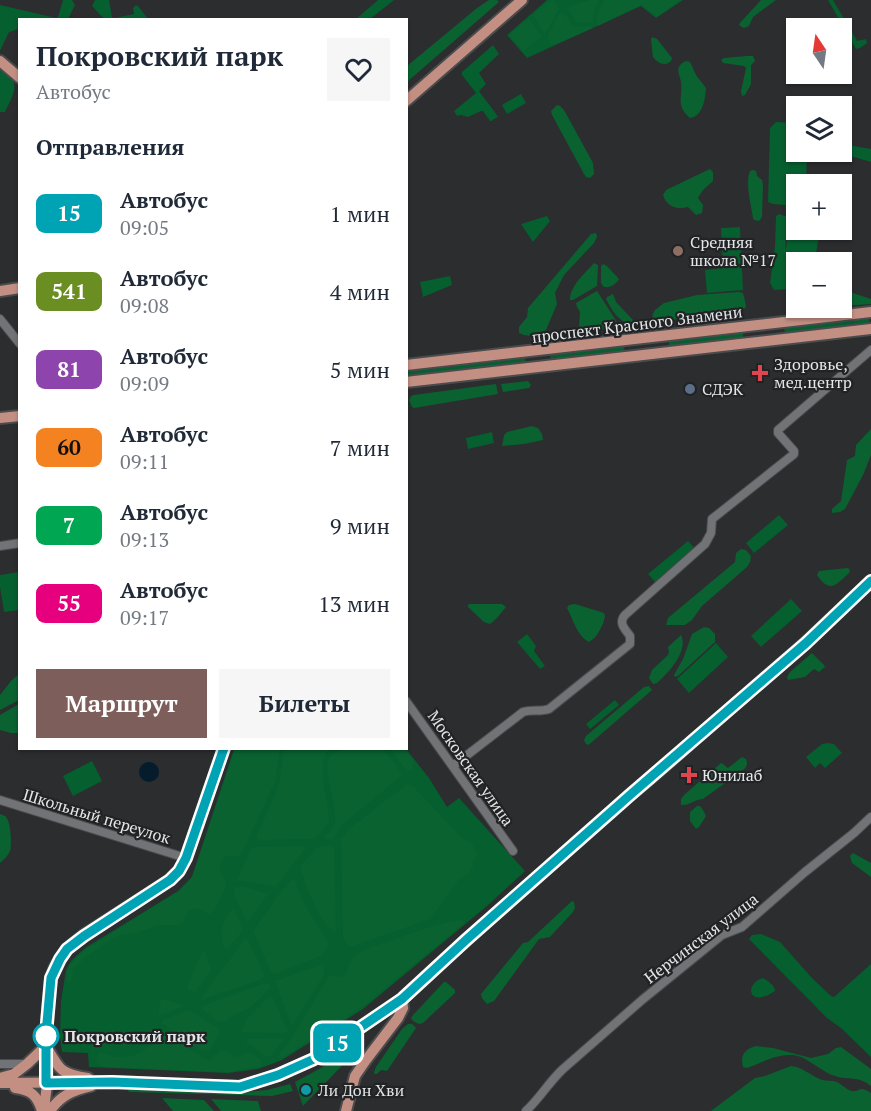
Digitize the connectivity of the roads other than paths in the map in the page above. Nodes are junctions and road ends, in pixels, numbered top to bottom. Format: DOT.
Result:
graph roads {
  1 [pos="522,0"];
  2 [pos="0,61"];
  3 [pos="18,76"];
  4 [pos="408,99"];
  5 [pos="18,288"];
  6 [pos="0,291"];
  7 [pos="871,312"];
  8 [pos="0,319"];
  9 [pos="871,329"];
  10 [pos="18,342"];
  11 [pos="871,350"];
  12 [pos="408,365"];
  13 [pos="408,382"];
  14 [pos="18,416"];
  15 [pos="0,418"];
  16 [pos="18,543"];
  17 [pos="0,546"];
  18 [pos="871,581"];
  19 [pos="408,704"];
  20 [pos="223,750"];
  21 [pos="453,766"];
  22 [pos="0,800"];
  23 [pos="871,817"];
  24 [pos="513,851"];
  25 [pos="186,858"];
  26 [pos="402,999"];
  27 [pos="46,1046"];
  28 [pos="0,1064"];
  29 [pos="27,1064"];
  30 [pos="0,1078"];
  31 [pos="112,1082"];
  32 [pos="46,1083"];
  33 [pos="0,1085"];
  34 [pos="43,1111"];
  35 [pos="50,1111"];
  36 [pos="346,1111"];
  37 [pos="526,1111"];
  1 -- 4 [label="main road"];
  2 -- 3 [label="main road"];
  5 -- 6 [label="main road"];
  7 -- 12 [label="main road, проспект Красного Знамени"];
  8 -- 10 [label="street"];
  9 -- 13 [label="main road, проспект Красного Знамени"];
  11 -- 21 [label="street"];
  14 -- 15 [label="main road"];
  16 -- 17 [label="street"];
  18 -- 26 [label="main road"];
  19 -- 21 [label="street, Московская улица"];
  20 -- 25 [label="main road"];
  21 -- 24 [label="street, Московская улица"];
  22 -- 25 [label="street, Школьный переулок"];
  23 -- 37 [label="street, Нерчинская улица"];
  25 -- 27 [label="main road"];
  26 -- 31 [label="main road"];
  26 -- 36 [label="main road"];
  27 -- 29 [label="main road"];
  27 -- 31 [label="main road"];
  27 -- 32 [label="main road"];
  28 -- 29 [label="street"];
  29 -- 30 [label="main road"];
  31 -- 32 [label="main road"];
  31 -- 35 [label="main road"];
  32 -- 33 [label="main road"];
  32 -- 34 [label="main road"];
  33 -- 34 [label="main road"];
}
